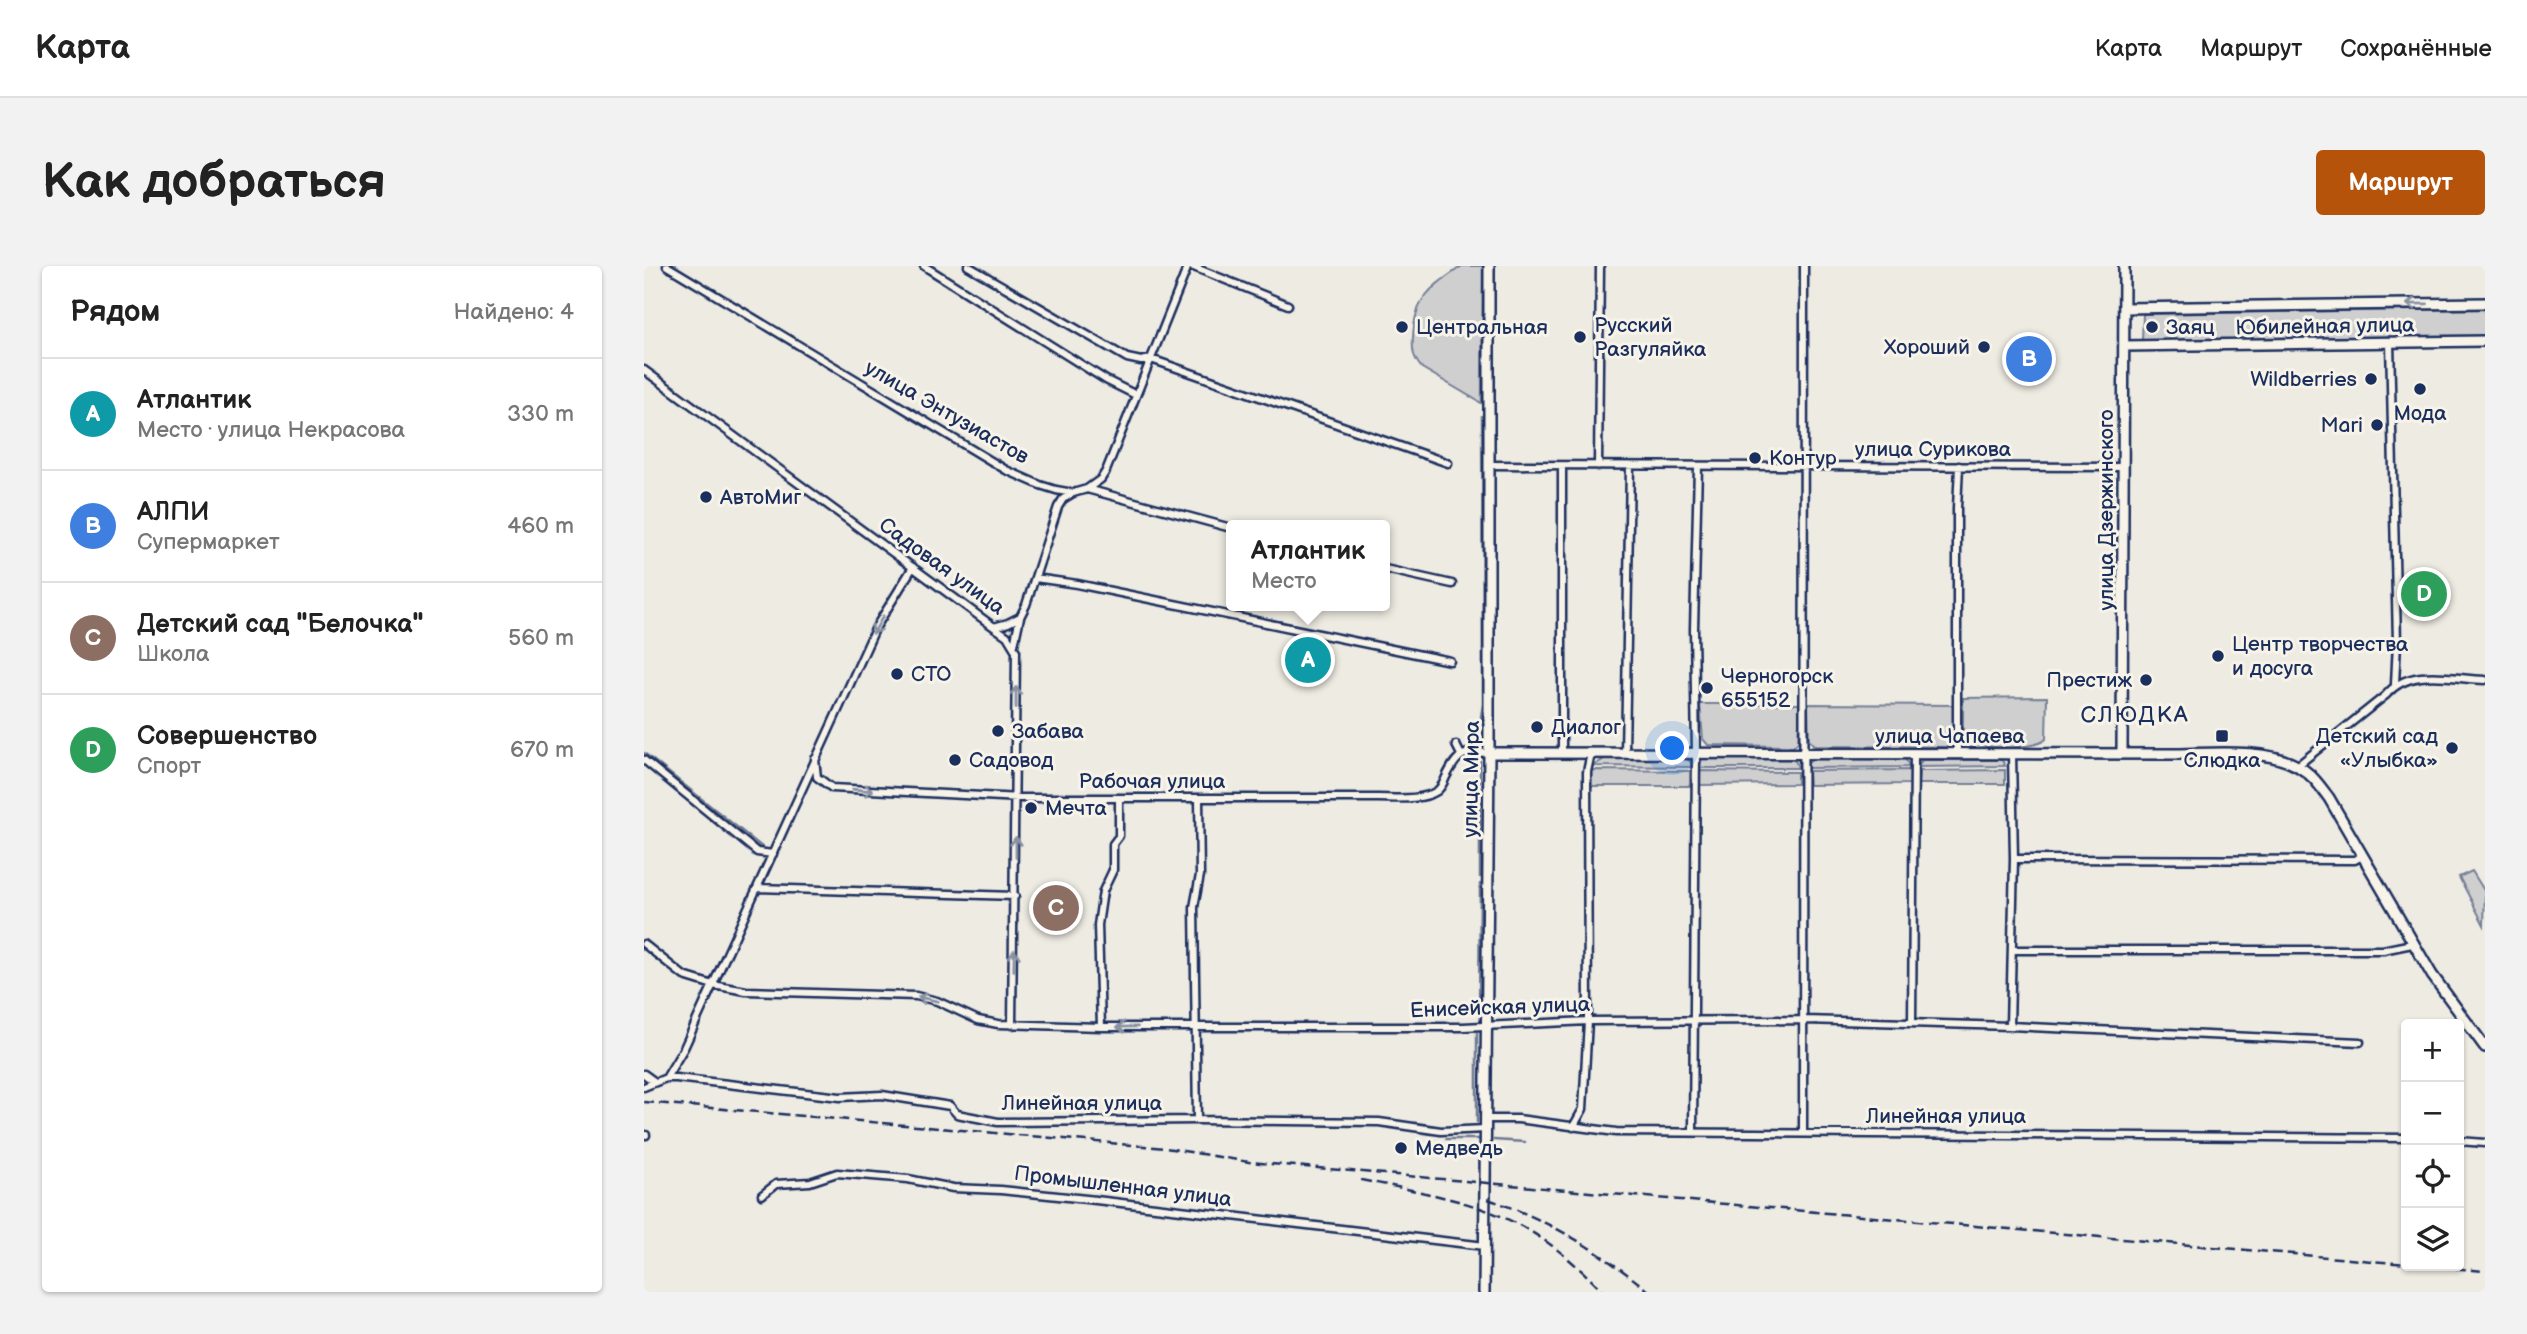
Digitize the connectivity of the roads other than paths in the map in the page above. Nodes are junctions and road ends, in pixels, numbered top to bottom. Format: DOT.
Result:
graph roads {
  1 [pos="667,266"];
  2 [pos="924,266"];
  3 [pos="968,266"];
  4 [pos="1189,266"];
  5 [pos="1489,266"];
  6 [pos="1600,266"];
  7 [pos="1804,266"];
  8 [pos="2124,266"];
  9 [pos="2485,303"];
  10 [pos="1288,305"];
  11 [pos="2124,309"];
  12 [pos="2485,341"];
  13 [pos="2390,342"];
  14 [pos="2124,346"];
  15 [pos="1151,359"];
  16 [pos="644,370"];
  17 [pos="1136,395"];
  18 [pos="1448,463"];
  19 [pos="1489,465"];
  20 [pos="1562,466"];
  21 [pos="1598,466"];
  22 [pos="1630,466"];
  23 [pos="1959,466"];
  24 [pos="1698,467"];
  25 [pos="1803,467"];
  26 [pos="2124,467"];
  27 [pos="1087,489"];
  28 [pos="1073,493"];
  29 [pos="1226,527"];
  30 [pos="913,567"];
  31 [pos="1390,570"];
  32 [pos="1035,578"];
  33 [pos="1452,584"];
  34 [pos="1020,617"];
  35 [pos="994,627"];
  36 [pos="1014,645"];
  37 [pos="1450,661"];
  38 [pos="2485,680"];
  39 [pos="2395,684"];
  40 [pos="1456,745"];
  41 [pos="1489,753"];
  42 [pos="1562,753"];
  43 [pos="1591,753"];
  44 [pos="1625,753"];
  45 [pos="1696,753"];
  46 [pos="1803,753"];
  47 [pos="1914,754"];
  48 [pos="1957,754"];
  49 [pos="2012,754"];
  50 [pos="2122,754"];
  51 [pos="1461,755"];
  52 [pos="815,759"];
  53 [pos="644,760"];
  54 [pos="2297,766"];
  55 [pos="1016,794"];
  56 [pos="1119,798"];
  57 [pos="1199,799"];
  58 [pos="773,854"];
  59 [pos="2362,856"];
  60 [pos="2014,859"];
  61 [pos="757,888"];
  62 [pos="1015,896"];
  63 [pos="644,944"];
  64 [pos="2413,944"];
  65 [pos="2012,950"];
  66 [pos="713,985"];
  67 [pos="1805,1020"];
  68 [pos="1588,1021"];
  69 [pos="1694,1021"];
  70 [pos="1912,1023"];
  71 [pos="1012,1025"];
  72 [pos="1195,1026"];
  73 [pos="1486,1026"];
  74 [pos="2010,1026"];
  75 [pos="1101,1027"];
  76 [pos="2360,1042"];
  77 [pos="2485,1047"];
  78 [pos="644,1074"];
  79 [pos="666,1078"];
  80 [pos="655,1082"];
  81 [pos="644,1087"];
  82 [pos="1197,1120"];
  83 [pos="1486,1124"];
  84 [pos="1573,1128"];
  85 [pos="1693,1132"];
  86 [pos="1803,1132"];
  87 [pos="2401,1138"];
  88 [pos="2464,1141"];
  89 [pos="2485,1143"];
  90 [pos="762,1195"];
  91 [pos="1485,1246"];
  92 [pos="1484,1292"];
  1 -- 28 [label="street, улица Энтузиастов"];
  2 -- 17 [label="street"];
  3 -- 15 [label="street"];
  4 -- 10 [label="street"];
  4 -- 15 [label="street"];
  5 -- 19 [label="main road, улица Мира"];
  6 -- 21 [label="street"];
  7 -- 25 [label="street"];
  8 -- 11 [label="main road, улица Дзержинского"];
  9 -- 11 [label="main road, Юбилейная улица, one-way"];
  11 -- 14 [label="main road, улица Дзержинского"];
  12 -- 13 [label="main road, Юбилейная улица"];
  13 -- 14 [label="main road, Юбилейная улица"];
  13 -- 39 [label="street"];
  14 -- 26 [label="main road, улица Дзержинского"];
  15 -- 17 [label="street"];
  15 -- 18 [label="street"];
  16 -- 30 [label="street, Садовая улица"];
  17 -- 27 [label="street"];
  19 -- 20 [label="street, улица Сурикова"];
  19 -- 41 [label="main road, улица Мира"];
  20 -- 21 [label="street, улица Сурикова"];
  20 -- 42 [label="street"];
  21 -- 22 [label="street, улица Сурикова"];
  22 -- 24 [label="street, улица Сурикова"];
  22 -- 44 [label="street"];
  23 -- 25 [label="street, улица Сурикова"];
  23 -- 26 [label="street, улица Сурикова"];
  23 -- 48 [label="street"];
  24 -- 25 [label="street, улица Сурикова"];
  24 -- 45 [label="street"];
  25 -- 46 [label="street"];
  26 -- 50 [label="main road, улица Дзержинского"];
  27 -- 28 [label="street, улица Энтузиастов"];
  27 -- 29 [label="street"];
  28 -- 32 [label="street"];
  30 -- 35 [label="street, Садовая улица"];
  30 -- 52 [label="street, one-way"];
  31 -- 33 [label="street"];
  32 -- 34 [label="street"];
  32 -- 37 [label="street"];
  34 -- 35 [label="street"];
  34 -- 36 [label="street"];
  35 -- 36 [label="street, Садовая улица"];
  55 -- 36 [label="street, Садовая улица, one-way"];
  38 -- 39 [label="street"];
  39 -- 54 [label="street"];
  40 -- 51 [label="street"];
  41 -- 42 [label="main road, улица Чапаева"];
  41 -- 51 [label="street"];
  41 -- 73 [label="main road, улица Мира"];
  42 -- 43 [label="main road, улица Чапаева"];
  43 -- 44 [label="main road, улица Чапаева"];
  43 -- 68 [label="street"];
  44 -- 45 [label="main road, улица Чапаева"];
  45 -- 46 [label="main road, улица Чапаева"];
  45 -- 69 [label="street"];
  46 -- 47 [label="main road, улица Чапаева"];
  46 -- 67 [label="street"];
  47 -- 48 [label="main road, улица Чапаева"];
  47 -- 70 [label="street"];
  48 -- 49 [label="main road, улица Чапаева"];
  49 -- 50 [label="main road, улица Чапаева"];
  49 -- 60 [label="street"];
  50 -- 54 [label="main road, улица Чапаева"];
  51 -- 57 [label="street, Рабочая улица"];
  52 -- 55 [label="street, Рабочая улица, one-way"];
  52 -- 58 [label="street"];
  53 -- 58 [label="street"];
  54 -- 59 [label="main road, улица Чапаева"];
  55 -- 56 [label="street, Рабочая улица"];
  62 -- 55 [label="street, Садовая улица, one-way"];
  56 -- 57 [label="street, Рабочая улица"];
  56 -- 75 [label="street"];
  57 -- 72 [label="street"];
  58 -- 61 [label="street"];
  59 -- 60 [label="street"];
  59 -- 64 [label="main road, улица Чапаева"];
  60 -- 65 [label="street"];
  61 -- 62 [label="street"];
  61 -- 66 [label="street"];
  71 -- 62 [label="street, Садовая улица, one-way"];
  63 -- 66 [label="street, Енисейская улица"];
  64 -- 65 [label="street"];
  64 -- 77 [label="main road, улица Чапаева"];
  65 -- 74 [label="street"];
  71 -- 66 [label="street, Енисейская улица, one-way"];
  66 -- 79 [label="street"];
  67 -- 69 [label="street, Енисейская улица"];
  67 -- 70 [label="street, Енисейская улица"];
  67 -- 86 [label="street"];
  68 -- 69 [label="street, Енисейская улица"];
  68 -- 73 [label="street, Енисейская улица"];
  68 -- 84 [label="street"];
  69 -- 85 [label="street"];
  70 -- 74 [label="street, Енисейская улица"];
  71 -- 75 [label="street, Енисейская улица"];
  72 -- 73 [label="street, Енисейская улица"];
  72 -- 75 [label="street, Енисейская улица, one-way"];
  72 -- 82 [label="street"];
  73 -- 83 [label="main road, улица Мира"];
  74 -- 76 [label="street, Енисейская улица"];
  78 -- 80 [label="street"];
  79 -- 80 [label="street, Линейная улица"];
  79 -- 82 [label="street, Линейная улица"];
  80 -- 81 [label="street, Линейная улица"];
  82 -- 83 [label="street, Линейная улица"];
  83 -- 84 [label="street, Линейная улица"];
  83 -- 91 [label="main road, улица Мира"];
  84 -- 85 [label="street, Линейная улица"];
  85 -- 86 [label="street, Линейная улица"];
  86 -- 87 [label="street, Линейная улица"];
  88 -- 89 [label="street"];
  90 -- 91 [label="street, Промышленная улица"];
  91 -- 92 [label="main road, улица Мира"];
}
